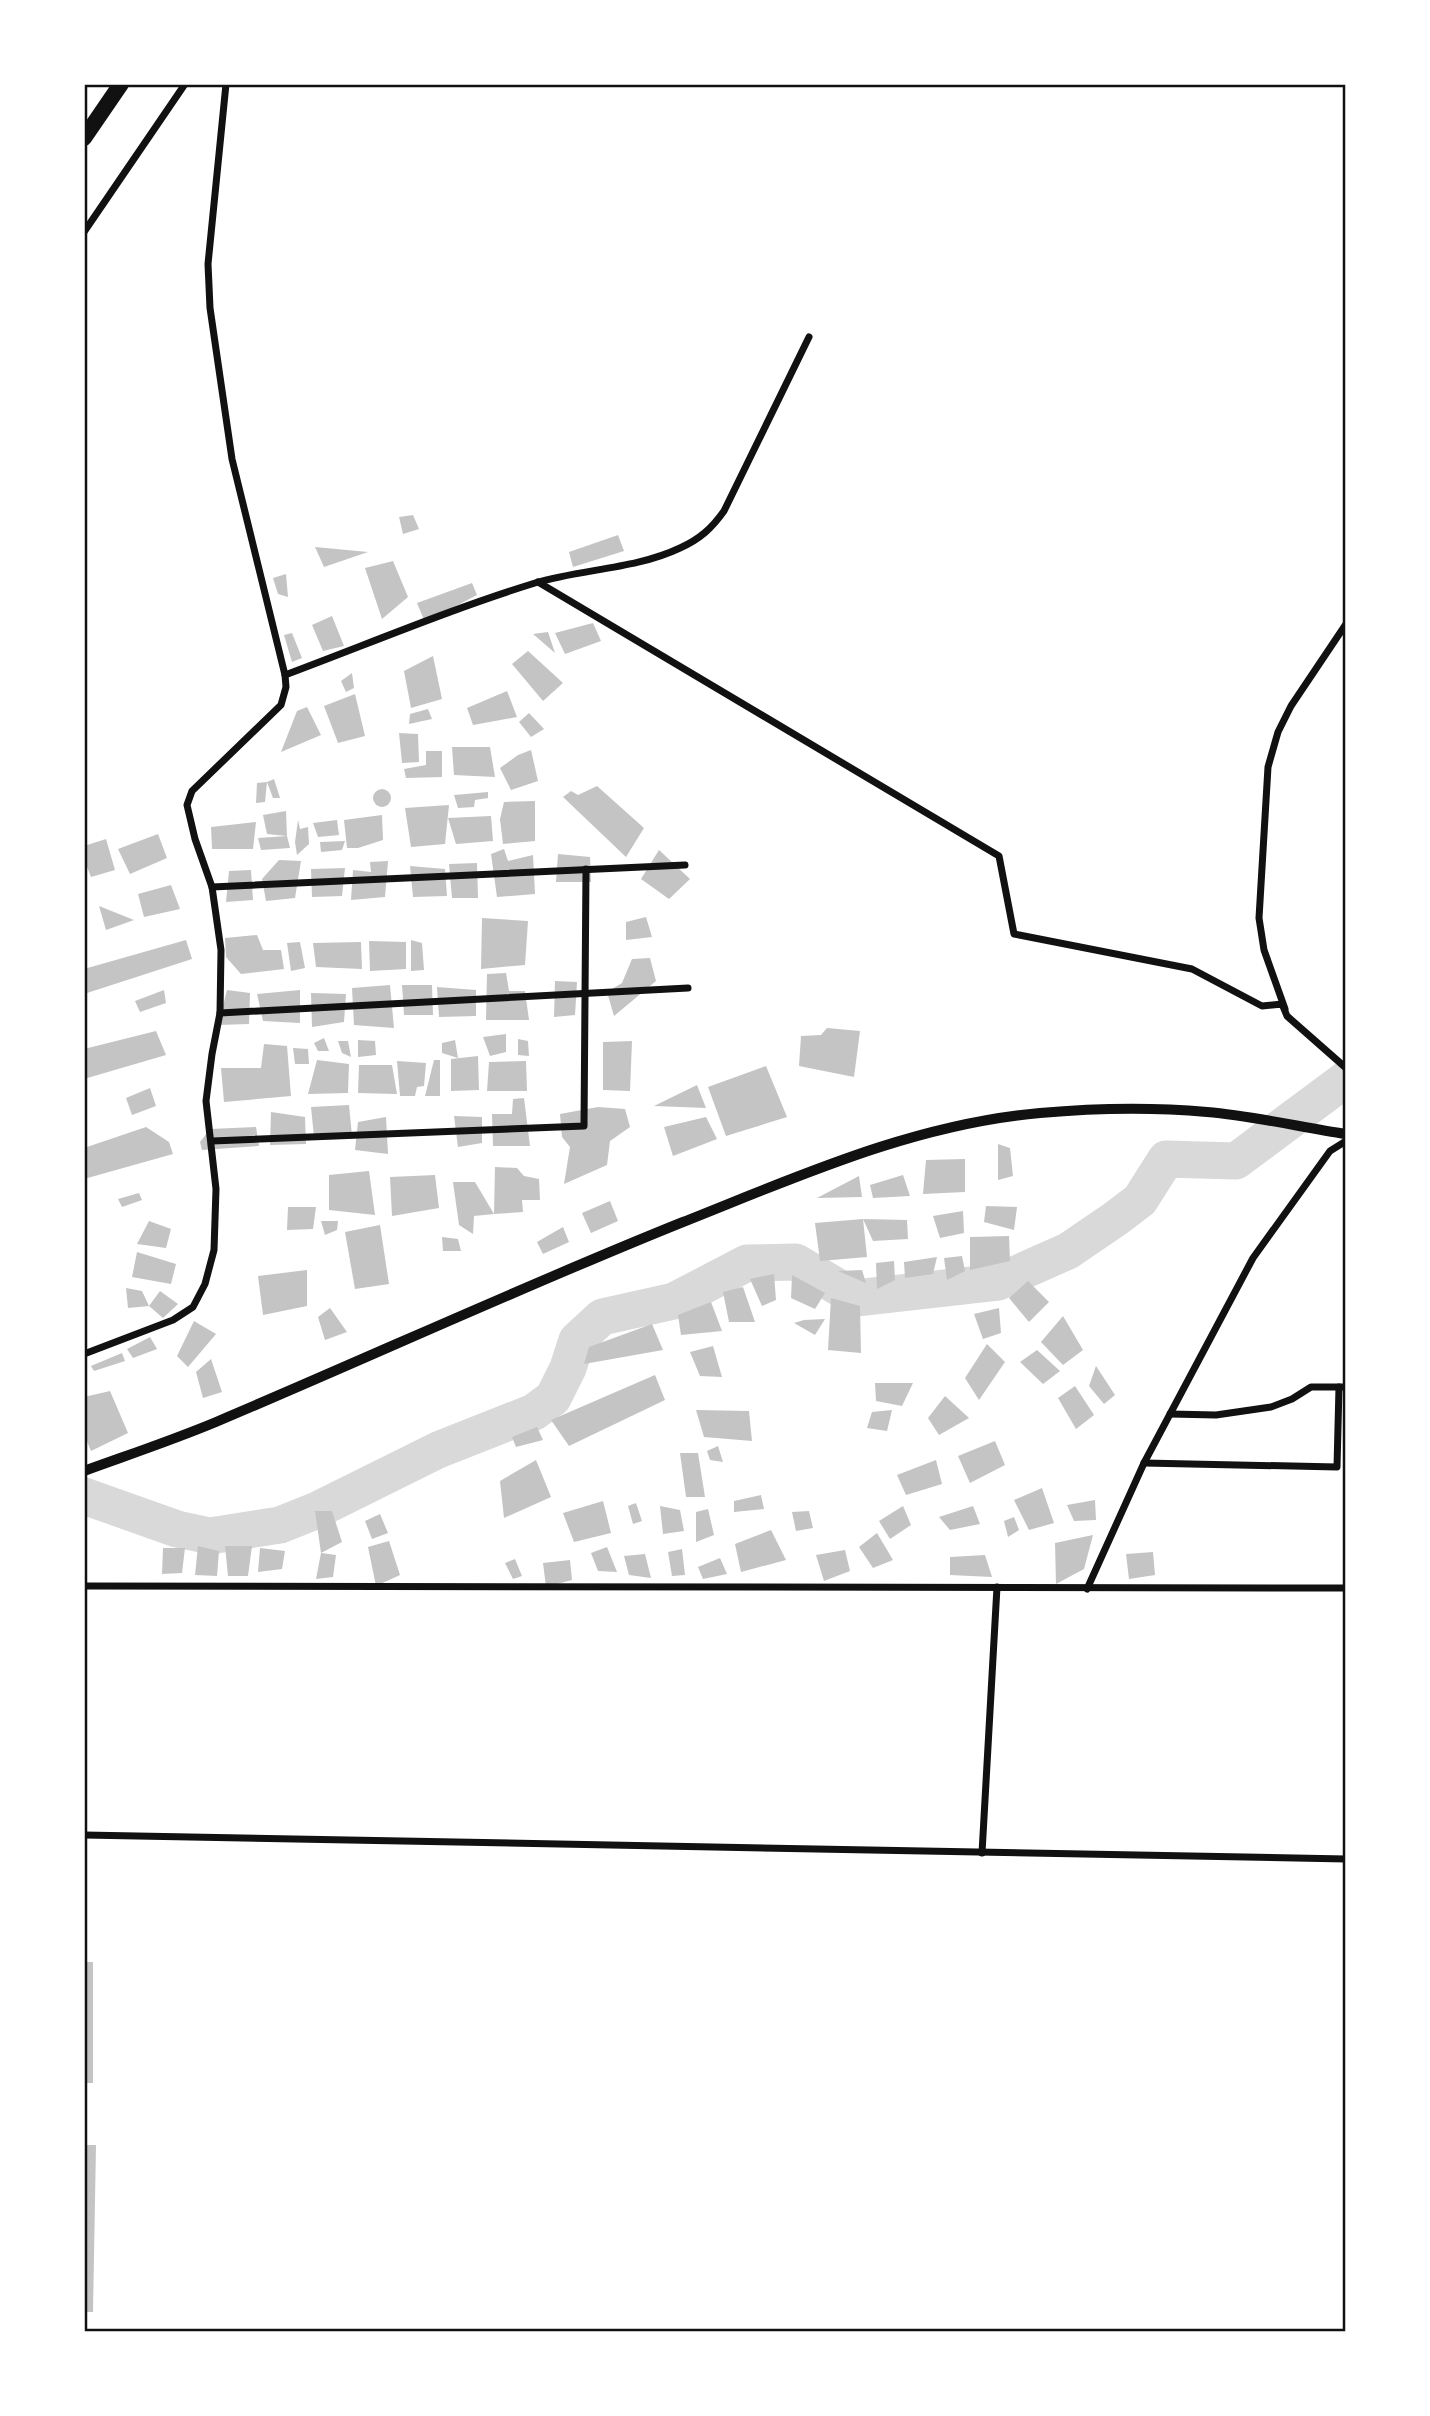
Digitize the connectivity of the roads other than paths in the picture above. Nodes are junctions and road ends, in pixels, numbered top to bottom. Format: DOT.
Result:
graph roads {
  1 [pos="121,84"];
  2 [pos="185,84"];
  3 [pos="226,84"];
  4 [pos="84,138"];
  5 [pos="84,232"];
  6 [pos="809,337"];
  7 [pos="538,582"];
  8 [pos="1346,624"];
  9 [pos="285,675"];
  10 [pos="685,865"];
  11 [pos="586,869"];
  12 [pos="212,887"];
  13 [pos="688,988"];
  14 [pos="586,993"];
  15 [pos="220,1013"];
  16 [pos="1287,1016"];
  17 [pos="1346,1068"];
  18 [pos="1346,1134"];
  19 [pos="212,1141"];
  20 [pos="1346,1141"];
  21 [pos="84,1354"];
  22 [pos="1342,1387"];
  23 [pos="1170,1414"];
  24 [pos="1144,1464"];
  25 [pos="84,1471"];
  26 [pos="84,1586"];
  27 [pos="997,1587"];
  28 [pos="1346,1588"];
  29 [pos="1087,1589"];
  30 [pos="84,1835"];
  31 [pos="982,1853"];
  32 [pos="1346,1859"];
  1 -- 4 [label="highway"];
  2 -- 5 [label="street"];
  3 -- 9 [label="street"];
  6 -- 7 [label="street"];
  7 -- 9 [label="street"];
  7 -- 16 [label="street"];
  8 -- 16 [label="street"];
  9 -- 12 [label="street"];
  10 -- 11 [label="street"];
  11 -- 12 [label="street"];
  11 -- 14 [label="street"];
  12 -- 15 [label="street"];
  13 -- 14 [label="street"];
  14 -- 15 [label="street"];
  14 -- 19 [label="street"];
  15 -- 19 [label="street"];
  16 -- 17 [label="street"];
  18 -- 25 [label="street"];
  19 -- 21 [label="street"];
  20 -- 23 [label="street"];
  22 -- 23 [label="street"];
  22 -- 24 [label="street"];
  23 -- 24 [label="street"];
  24 -- 29 [label="street"];
  26 -- 27 [label="street"];
  27 -- 29 [label="street"];
  27 -- 31 [label="street"];
  28 -- 29 [label="street"];
  30 -- 31 [label="street"];
  31 -- 32 [label="street"];
}
